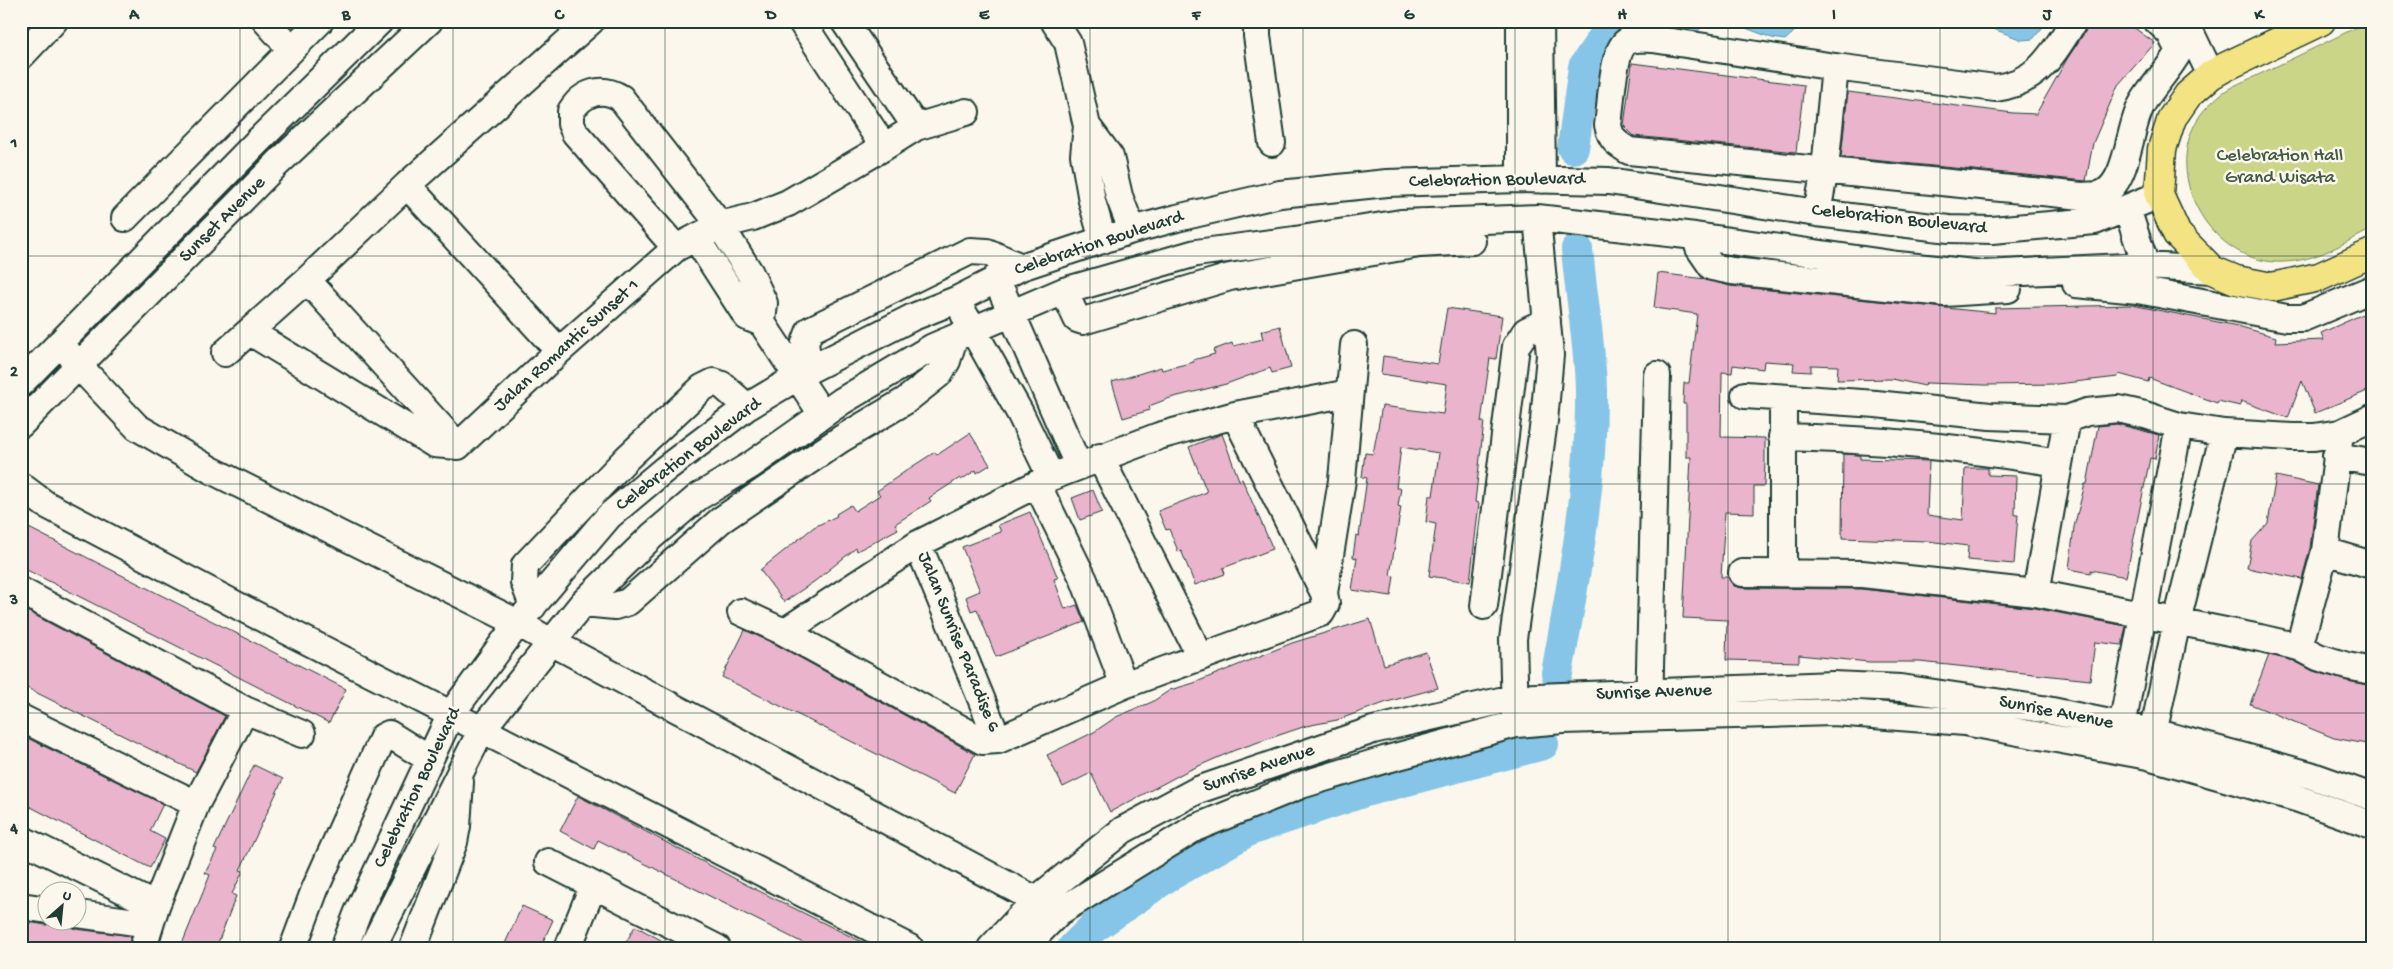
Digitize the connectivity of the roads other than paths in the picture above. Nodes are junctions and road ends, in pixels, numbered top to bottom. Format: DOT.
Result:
graph roads {
  1 [pos="54,21"];
  2 [pos="266,21"];
  3 [pos="320,21"];
  4 [pos="380,21"];
  5 [pos="429,21"];
  6 [pos="591,21"];
  7 [pos="801,21"];
  8 [pos="844,21"];
  9 [pos="1054,21"];
  10 [pos="1257,21"];
  11 [pos="1520,21"];
  12 [pos="1540,21"];
  13 [pos="2074,21"];
  14 [pos="2157,21"];
  15 [pos="2321,21"];
  16 [pos="2189,31"];
  17 [pos="1073,32"];
  18 [pos="291,49"];
  19 [pos="21,56"];
  20 [pos="1835,67"];
  21 [pos="2211,75"];
  22 [pos="966,112"];
  23 [pos="1087,126"];
  24 [pos="916,127"];
  25 [pos="1272,143"];
  26 [pos="884,148"];
  27 [pos="1629,150"];
  28 [pos="1825,169"];
  29 [pos="1531,180"];
  30 [pos="1609,180"];
  31 [pos="407,185"];
  32 [pos="2159,195"];
  33 [pos="2127,210"];
  34 [pos="1817,213"];
  35 [pos="124,218"];
  36 [pos="1537,218"];
  37 [pos="720,225"];
  38 [pos="1132,230"];
  39 [pos="1695,236"];
  40 [pos="1103,240"];
  41 [pos="1472,241"];
  42 [pos="686,243"];
  43 [pos="2372,252"];
  44 [pos="2146,266"];
  45 [pos="1021,267"];
  46 [pos="2212,270"];
  47 [pos="750,273"];
  48 [pos="996,278"];
  49 [pos="307,280"];
  50 [pos="726,288"];
  51 [pos="2372,289"];
  52 [pos="1064,291"];
  53 [pos="956,300"];
  54 [pos="1012,315"];
  55 [pos="1547,321"];
  56 [pos="762,323"];
  57 [pos="250,332"];
  58 [pos="964,334"];
  59 [pos="60,343"];
  60 [pos="1354,345"];
  61 [pos="559,351"];
  62 [pos="225,352"];
  63 [pos="79,366"];
  64 [pos="803,374"];
  65 [pos="1657,376"];
  66 [pos="21,383"];
  67 [pos="1349,393"];
  68 [pos="1745,395"];
  69 [pos="1783,399"];
  70 [pos="747,407"];
  71 [pos="822,414"];
  72 [pos="1235,415"];
  73 [pos="2372,418"];
  74 [pos="2067,419"];
  75 [pos="21,424"];
  76 [pos="2179,426"];
  77 [pos="2224,433"];
  78 [pos="1782,437"];
  79 [pos="2338,444"];
  80 [pos="458,446"];
  81 [pos="1089,461"];
  82 [pos="2372,462"];
  83 [pos="2058,463"];
  84 [pos="1044,480"];
  85 [pos="21,486"];
  86 [pos="918,544"];
  87 [pos="2324,551"];
  88 [pos="2372,564"];
  89 [pos="1783,572"];
  90 [pos="1742,573"];
  91 [pos="21,592"];
  92 [pos="1324,593"];
  93 [pos="2036,593"];
  94 [pos="583,603"];
  95 [pos="1484,606"];
  96 [pos="741,612"];
  97 [pos="526,614"];
  98 [pos="2142,615"];
  99 [pos="2177,621"];
  100 [pos="784,632"];
  101 [pos="551,642"];
  102 [pos="2299,647"];
  103 [pos="1200,656"];
  104 [pos="2372,671"];
  105 [pos="1124,685"];
  106 [pos="1513,698"];
  107 [pos="1649,706"];
  108 [pos="245,710"];
  109 [pos="451,714"];
  110 [pos="21,718"];
  111 [pos="1516,724"];
  112 [pos="482,729"];
  113 [pos="302,734"];
  114 [pos="2120,738"];
  115 [pos="998,740"];
  116 [pos="2151,744"];
  117 [pos="430,759"];
  118 [pos="460,771"];
  119 [pos="2372,796"];
  120 [pos="196,804"];
  121 [pos="2372,825"];
  122 [pos="21,839"];
  123 [pos="548,862"];
  124 [pos="594,886"];
  125 [pos="1048,905"];
  126 [pos="21,906"];
  127 [pos="38,909"];
  128 [pos="88,916"];
  129 [pos="150,926"];
  130 [pos="293,948"];
  131 [pos="344,948"];
  132 [pos="372,948"];
  133 [pos="413,948"];
  134 [pos="568,948"];
  135 [pos="717,948"];
  136 [pos="910,948"];
  137 [pos="991,948"];
  138 [pos="1024,948"];
  1 -- 19 [label="street"];
  2 -- 18 [label="street"];
  3 -- 18 [label="street"];
  4 -- 59 [label="street, Sunset Avenue"];
  5 -- 63 [label="street, Sunset Avenue"];
  6 -- 31 [label="street"];
  7 -- 26 [label="street"];
  8 -- 24 [label="street"];
  9 -- 17 [label="street"];
  10 -- 25 [label="street"];
  11 -- 29 [label="street"];
  12 -- 29 [label="street"];
  13 -- 20 [label="street"];
  14 -- 28 [label="street"];
  15 -- 21 [label="main road"];
  16 -- 21 [label="street"];
  17 -- 23 [label="street"];
  18 -- 35 [label="street"];
  20 -- 27 [label="street"];
  20 -- 28 [label="street"];
  21 -- 32 [label="main road"];
  22 -- 24 [label="street, Jalan Romantic Sunset 1"];
  23 -- 38 [label="street"];
  23 -- 40 [label="street"];
  24 -- 26 [label="street, Jalan Romantic Sunset 1"];
  26 -- 37 [label="street, Jalan Romantic Sunset 1"];
  27 -- 28 [label="street"];
  27 -- 30 [label="street"];
  28 -- 34 [label="street"];
  29 -- 30 [label="street, Celebration Boulevard"];
  29 -- 38 [label="street, Celebration Boulevard"];
  30 -- 34 [label="street, Celebration Boulevard"];
  31 -- 49 [label="street"];
  31 -- 61 [label="street"];
  32 -- 33 [label="street, Celebration Boulevard"];
  32 -- 46 [label="main road"];
  33 -- 34 [label="street, Celebration Boulevard"];
  33 -- 44 [label="street"];
  36 -- 39 [label="street, Celebration Boulevard"];
  36 -- 52 [label="street, Celebration Boulevard"];
  36 -- 55 [label="street"];
  37 -- 42 [label="street, Jalan Romantic Sunset 1"];
  37 -- 42 [label="street"];
  37 -- 47 [label="street"];
  38 -- 40 [label="street, Celebration Boulevard"];
  39 -- 44 [label="street, Celebration Boulevard"];
  39 -- 51 [label="street"];
  40 -- 45 [label="street, Celebration Boulevard"];
  41 -- 52 [label="street"];
  42 -- 50 [label="street"];
  42 -- 61 [label="street, Jalan Romantic Sunset 1"];
  43 -- 46 [label="main road"];
  44 -- 46 [label="street, Celebration Boulevard"];
  45 -- 48 [label="street, Celebration Boulevard"];
  45 -- 64 [label="street"];
  47 -- 50 [label="street"];
  47 -- 56 [label="street"];
  48 -- 53 [label="street, Celebration Boulevard"];
  48 -- 54 [label="street"];
  49 -- 57 [label="street"];
  49 -- 80 [label="street"];
  50 -- 56 [label="street"];
  52 -- 54 [label="street, Celebration Boulevard"];
  53 -- 58 [label="street"];
  53 -- 64 [label="street, Celebration Boulevard"];
  54 -- 58 [label="street, Celebration Boulevard"];
  54 -- 81 [label="street"];
  55 -- 95 [label="street"];
  55 -- 106 [label="street"];
  56 -- 64 [label="street"];
  57 -- 62 [label="street"];
  57 -- 80 [label="street"];
  58 -- 71 [label="street, Celebration Boulevard"];
  58 -- 84 [label="street"];
  58 -- 94 [label="street"];
  59 -- 63 [label="street"];
  59 -- 66 [label="street, Sunset Avenue"];
  60 -- 67 [label="street"];
  61 -- 80 [label="street, Jalan Romantic Sunset 1"];
  63 -- 75 [label="street, Sunset Avenue"];
  63 -- 97 [label="street"];
  64 -- 70 [label="street, Celebration Boulevard"];
  64 -- 71 [label="street"];
  65 -- 107 [label="street"];
  67 -- 72 [label="street"];
  67 -- 92 [label="street"];
  68 -- 69 [label="street"];
  69 -- 74 [label="street"];
  69 -- 78 [label="street"];
  70 -- 97 [label="street, Celebration Boulevard"];
  70 -- 97 [label="street"];
  71 -- 94 [label="street, Celebration Boulevard"];
  72 -- 81 [label="street"];
  72 -- 92 [label="street"];
  73 -- 79 [label="street"];
  74 -- 76 [label="street"];
  74 -- 83 [label="street"];
  76 -- 77 [label="street"];
  76 -- 98 [label="street"];
  77 -- 79 [label="street"];
  77 -- 99 [label="street"];
  78 -- 83 [label="street"];
  78 -- 89 [label="street"];
  79 -- 82 [label="street"];
  79 -- 87 [label="street"];
  81 -- 84 [label="street"];
  81 -- 103 [label="street"];
  83 -- 93 [label="street"];
  84 -- 86 [label="street"];
  84 -- 105 [label="street"];
  85 -- 109 [label="street"];
  86 -- 100 [label="street"];
  86 -- 115 [label="street, Jalan Sunrise Paradise 6"];
  87 -- 88 [label="street"];
  87 -- 102 [label="street"];
  89 -- 90 [label="street"];
  89 -- 93 [label="street"];
  91 -- 108 [label="street"];
  92 -- 103 [label="street"];
  93 -- 98 [label="street"];
  94 -- 101 [label="street, Celebration Boulevard"];
  96 -- 100 [label="street"];
  97 -- 101 [label="street"];
  97 -- 109 [label="street, Celebration Boulevard"];
  98 -- 99 [label="street"];
  98 -- 114 [label="street"];
  99 -- 102 [label="street"];
  99 -- 116 [label="street"];
  100 -- 115 [label="street"];
  101 -- 112 [label="street, Celebration Boulevard"];
  101 -- 125 [label="street"];
  102 -- 104 [label="street"];
  103 -- 105 [label="street"];
  105 -- 115 [label="street"];
  106 -- 107 [label="street, Sunrise Avenue"];
  106 -- 111 [label="street"];
  106 -- 125 [label="street, Sunrise Avenue"];
  107 -- 111 [label="street, Sunrise Avenue"];
  107 -- 114 [label="street, Sunrise Avenue"];
  108 -- 113 [label="street"];
  108 -- 120 [label="street"];
  109 -- 112 [label="street"];
  109 -- 117 [label="street, Celebration Boulevard"];
  110 -- 120 [label="street"];
  111 -- 125 [label="street, Sunrise Avenue"];
  112 -- 118 [label="street, Celebration Boulevard"];
  112 -- 136 [label="street"];
  114 -- 116 [label="street, Sunrise Avenue"];
  116 -- 119 [label="street, Sunrise Avenue"];
  116 -- 121 [label="street, Sunrise Avenue"];
  117 -- 130 [label="street"];
  117 -- 131 [label="street, Celebration Boulevard"];
  118 -- 132 [label="street, Celebration Boulevard"];
  118 -- 133 [label="street"];
  120 -- 129 [label="street"];
  122 -- 129 [label="street"];
  123 -- 124 [label="street"];
  124 -- 134 [label="street"];
  124 -- 135 [label="street"];
  125 -- 137 [label="street, Sunrise Avenue"];
  125 -- 138 [label="street, Sunrise Avenue"];
  126 -- 127 [label="street"];
  128 -- 129 [label="street"];
}
